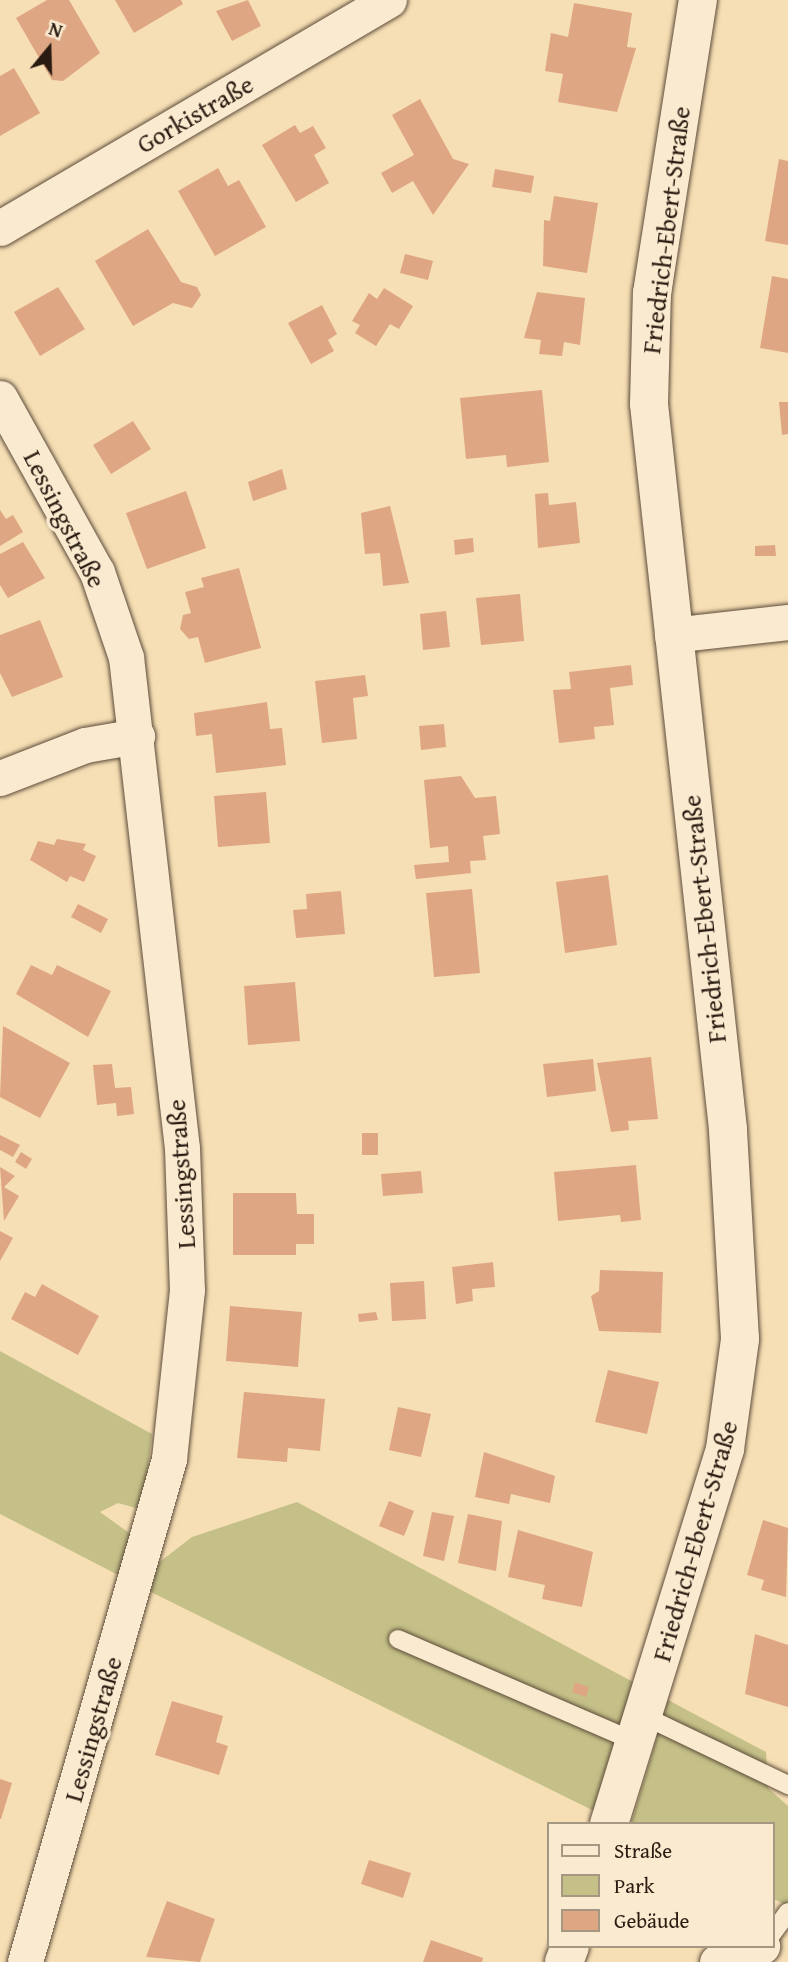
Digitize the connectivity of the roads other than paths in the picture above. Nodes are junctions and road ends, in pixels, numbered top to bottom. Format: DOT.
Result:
graph roads {
  1 [pos="389,0"];
  2 [pos="698,0"];
  3 [pos="0,228"];
  4 [pos="0,398"];
  5 [pos="788,622"];
  6 [pos="672,635"];
  7 [pos="136,736"];
  8 [pos="0,778"];
  9 [pos="398,1639"];
  10 [pos="640,1729"];
  11 [pos="788,1785"];
  12 [pos="610,1822"];
  13 [pos="788,1912"];
  14 [pos="774,1931"];
  15 [pos="756,1948"];
  16 [pos="25,1962"];
  17 [pos="717,1962"];
  1 -- 3 [label="street, Gorkistraße"];
  2 -- 6 [label="street, Friedrich-Ebert-Straße"];
  4 -- 7 [label="street, Lessingstraße"];
  5 -- 6 [label="street"];
  6 -- 10 [label="street, Friedrich-Ebert-Straße"];
  7 -- 8 [label="street"];
  7 -- 16 [label="street, Lessingstraße"];
  9 -- 10 [label="lane"];
  10 -- 11 [label="lane"];
  10 -- 12 [label="street, Friedrich-Ebert-Straße"];
  13 -- 14 [label="lane"];
  15 -- 17 [label="street"];
}
